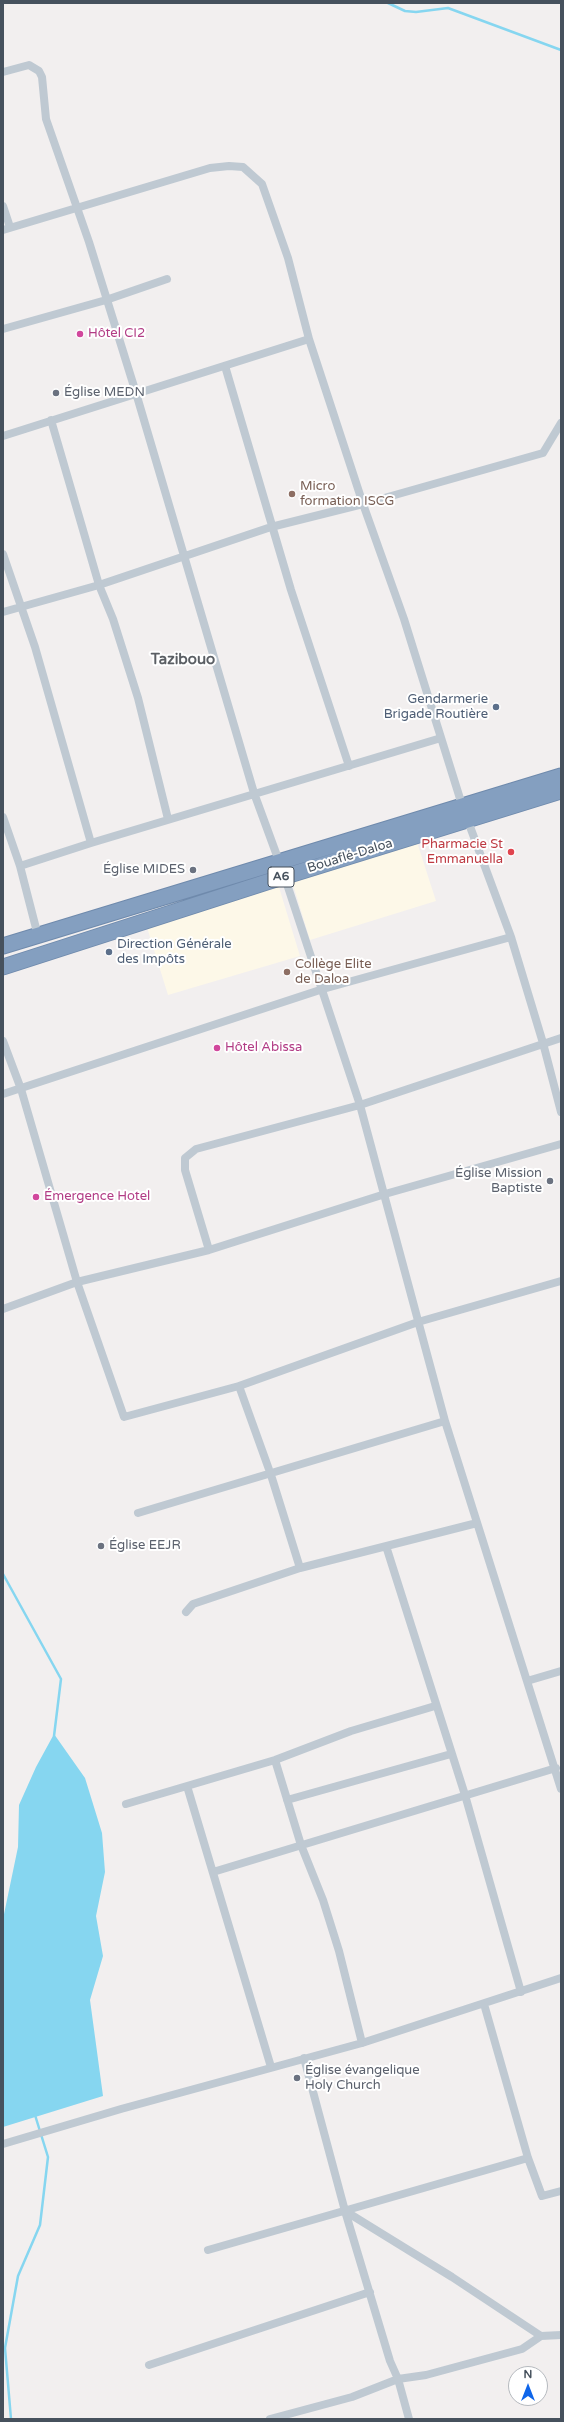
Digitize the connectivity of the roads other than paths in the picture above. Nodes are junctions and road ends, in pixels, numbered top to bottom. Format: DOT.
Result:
graph roads {
  1 [pos="3,72"];
  2 [pos="3,206"];
  3 [pos="77,208"];
  4 [pos="7,228"];
  5 [pos="166,279"];
  6 [pos="106,300"];
  7 [pos="3,329"];
  8 [pos="309,338"];
  9 [pos="225,366"];
  10 [pos="136,393"];
  11 [pos="51,420"];
  12 [pos="561,423"];
  13 [pos="3,436"];
  14 [pos="363,504"];
  15 [pos="271,527"];
  16 [pos="3,554"];
  17 [pos="184,556"];
  18 [pos="98,585"];
  19 [pos="21,608"];
  20 [pos="3,612"];
  21 [pos="441,738"];
  22 [pos="349,766"];
  23 [pos="561,776"];
  24 [pos="561,791"];
  25 [pos="254,794"];
  26 [pos="462,805"];
  27 [pos="3,817"];
  28 [pos="168,819"];
  29 [pos="467,820"];
  30 [pos="91,843"];
  31 [pos="279,861"];
  32 [pos="20,866"];
  33 [pos="284,876"];
  34 [pos="38,936"];
  35 [pos="510,937"];
  36 [pos="3,946"];
  37 [pos="3,967"];
  38 [pos="323,989"];
  39 [pos="561,1038"];
  40 [pos="3,1041"];
  41 [pos="543,1043"];
  42 [pos="21,1089"];
  43 [pos="3,1094"];
  44 [pos="360,1105"];
  45 [pos="561,1112"];
  46 [pos="561,1144"];
  47 [pos="385,1194"];
  48 [pos="209,1250"];
  49 [pos="561,1281"];
  50 [pos="77,1282"];
  51 [pos="3,1309"];
  52 [pos="418,1322"];
  53 [pos="239,1386"];
  54 [pos="446,1421"];
  55 [pos="271,1475"];
  56 [pos="138,1513"];
  57 [pos="477,1523"];
  58 [pos="386,1546"];
  59 [pos="300,1568"];
  60 [pos="186,1612"];
  61 [pos="561,1671"];
  62 [pos="527,1681"];
  63 [pos="435,1706"];
  64 [pos="451,1754"];
  65 [pos="275,1760"];
  66 [pos="556,1768"];
  67 [pos="187,1786"];
  68 [pos="561,1789"];
  69 [pos="465,1795"];
  70 [pos="287,1800"];
  71 [pos="126,1804"];
  72 [pos="300,1845"];
  73 [pos="213,1872"];
  74 [pos="561,1978"];
  75 [pos="521,1992"];
  76 [pos="484,2004"];
  77 [pos="362,2043"];
  78 [pos="304,2058"];
  79 [pos="271,2067"];
  80 [pos="3,2144"];
  81 [pos="528,2158"];
  82 [pos="561,2191"];
  83 [pos="345,2211"];
  84 [pos="208,2250"];
  85 [pos="370,2292"];
  86 [pos="561,2335"];
  87 [pos="541,2336"];
  88 [pos="150,2365"];
  89 [pos="398,2379"];
  90 [pos="270,2419"];
  91 [pos="409,2419"];
  1 -- 3 [label="street"];
  2 -- 4 [label="street"];
  3 -- 4 [label="street"];
  3 -- 6 [label="street"];
  3 -- 8 [label="street"];
  5 -- 6 [label="street"];
  6 -- 7 [label="street"];
  6 -- 10 [label="street"];
  8 -- 9 [label="street"];
  8 -- 14 [label="street"];
  9 -- 10 [label="street"];
  9 -- 15 [label="street"];
  10 -- 11 [label="street"];
  10 -- 17 [label="street"];
  11 -- 13 [label="street"];
  11 -- 18 [label="street"];
  12 -- 14 [label="street"];
  14 -- 15 [label="street"];
  14 -- 21 [label="street"];
  15 -- 17 [label="street"];
  15 -- 22 [label="street"];
  16 -- 19 [label="street"];
  17 -- 18 [label="street"];
  17 -- 25 [label="street"];
  18 -- 19 [label="street"];
  18 -- 28 [label="street"];
  19 -- 20 [label="street"];
  19 -- 30 [label="street"];
  21 -- 22 [label="street"];
  21 -- 26 [label="street"];
  22 -- 25 [label="street"];
  23 -- 26 [label="highway, Bouaflé-Daloa / A6"];
  24 -- 29 [label="highway, Bouaflé-Daloa / A6"];
  25 -- 28 [label="street"];
  25 -- 31 [label="street"];
  26 -- 29 [label="street"];
  26 -- 31 [label="highway, Bouaflé-Daloa / A6"];
  27 -- 32 [label="street"];
  28 -- 30 [label="street"];
  29 -- 33 [label="highway, Bouaflé-Daloa / A6"];
  29 -- 35 [label="street"];
  30 -- 32 [label="street"];
  31 -- 33 [label="street"];
  31 -- 34 [label="highway, Bouaflé-Daloa / A6"];
  32 -- 34 [label="street"];
  33 -- 37 [label="highway, Bouaflé-Daloa / A6"];
  33 -- 38 [label="street"];
  34 -- 36 [label="highway, Bouaflé-Daloa / A6"];
  35 -- 38 [label="street"];
  35 -- 41 [label="street"];
  38 -- 42 [label="street"];
  38 -- 44 [label="street"];
  39 -- 41 [label="street"];
  40 -- 42 [label="street"];
  41 -- 44 [label="street"];
  41 -- 45 [label="street"];
  42 -- 43 [label="street"];
  42 -- 50 [label="street"];
  44 -- 47 [label="street"];
  44 -- 48 [label="street"];
  46 -- 47 [label="street"];
  47 -- 48 [label="street"];
  47 -- 52 [label="street"];
  48 -- 50 [label="street"];
  49 -- 52 [label="street"];
  50 -- 51 [label="street"];
  50 -- 53 [label="street"];
  52 -- 53 [label="street"];
  52 -- 54 [label="street"];
  53 -- 55 [label="street"];
  54 -- 55 [label="street"];
  54 -- 57 [label="street"];
  55 -- 56 [label="street"];
  55 -- 59 [label="street"];
  57 -- 58 [label="street"];
  57 -- 62 [label="street"];
  58 -- 59 [label="street"];
  58 -- 63 [label="street"];
  59 -- 60 [label="street"];
  61 -- 62 [label="street"];
  62 -- 66 [label="street"];
  63 -- 64 [label="street"];
  63 -- 65 [label="street"];
  64 -- 69 [label="street"];
  64 -- 70 [label="street"];
  65 -- 67 [label="street"];
  65 -- 70 [label="street"];
  66 -- 68 [label="street"];
  66 -- 69 [label="street"];
  67 -- 71 [label="street"];
  67 -- 73 [label="street"];
  69 -- 72 [label="street"];
  69 -- 75 [label="street"];
  70 -- 72 [label="street"];
  72 -- 73 [label="street"];
  72 -- 77 [label="street"];
  73 -- 79 [label="street"];
  74 -- 75 [label="street"];
  75 -- 76 [label="street"];
  76 -- 77 [label="street"];
  76 -- 81 [label="street"];
  77 -- 78 [label="street"];
  78 -- 79 [label="street"];
  78 -- 83 [label="street"];
  79 -- 80 [label="street"];
  81 -- 82 [label="street"];
  81 -- 83 [label="street"];
  83 -- 84 [label="street"];
  83 -- 85 [label="street"];
  83 -- 87 [label="street"];
  85 -- 88 [label="street"];
  85 -- 89 [label="street"];
  86 -- 87 [label="street"];
  87 -- 89 [label="street"];
  89 -- 90 [label="street"];
  89 -- 91 [label="street"];
}
